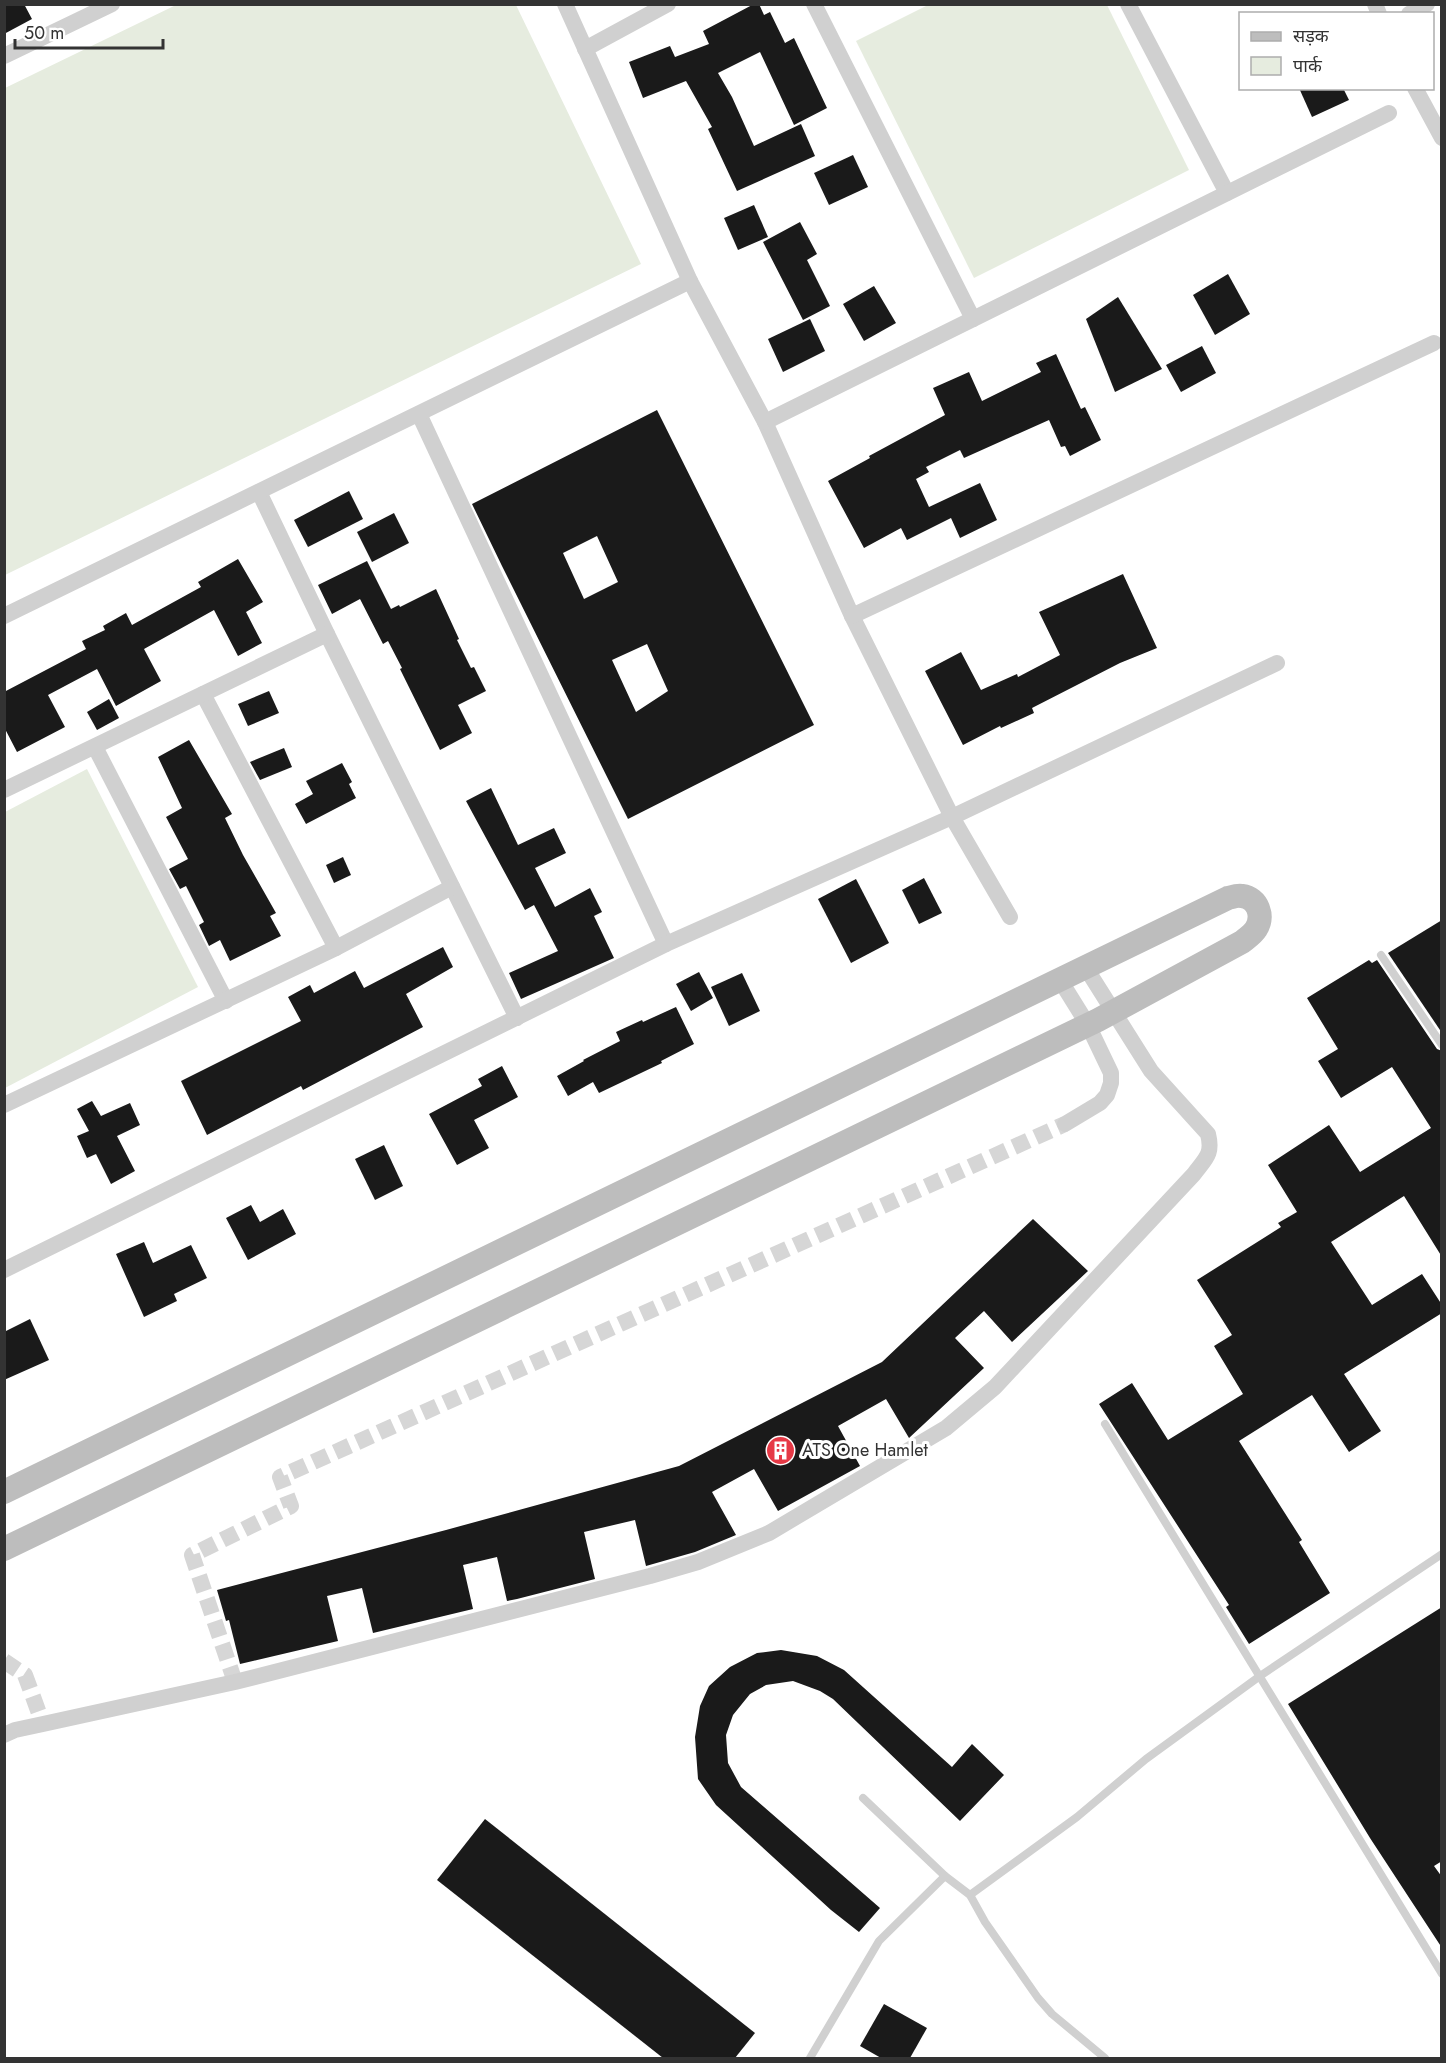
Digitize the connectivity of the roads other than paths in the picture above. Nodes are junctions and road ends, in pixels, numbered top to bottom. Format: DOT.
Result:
graph roads {
  1 [pos="112,4"];
  2 [pos="565,4"];
  3 [pos="668,4"];
  4 [pos="814,4"];
  5 [pos="1128,4"];
  6 [pos="1427,4"];
  7 [pos="1413,12"];
  8 [pos="585,49"];
  9 [pos="4,56"];
  10 [pos="1416,90"];
  11 [pos="1389,113"];
  12 [pos="1442,138"];
  13 [pos="1227,193"];
  14 [pos="690,281"];
  15 [pos="973,319"];
  16 [pos="1434,343"];
  17 [pos="419,414"];
  18 [pos="765,422"];
  19 [pos="259,492"];
  20 [pos="4,616"];
  21 [pos="852,616"];
  22 [pos="327,634"];
  23 [pos="1277,663"];
  24 [pos="203,694"];
  25 [pos="94,747"];
  26 [pos="4,790"];
  27 [pos="952,817"];
  28 [pos="452,888"];
  29 [pos="1010,917"];
  30 [pos="666,944"];
  31 [pos="336,948"];
  32 [pos="1381,955"];
  33 [pos="1086,968"];
  34 [pos="1060,980"];
  35 [pos="226,1001"];
  36 [pos="1114,1011"];
  37 [pos="517,1018"];
  38 [pos="1088,1024"];
  39 [pos="1442,1045"];
  40 [pos="4,1106"];
  41 [pos="1065,1124"];
  42 [pos="4,1270"];
  43 [pos="1105,1425"];
  44 [pos="4,1492"];
  45 [pos="4,1549"];
  46 [pos="1442,1554"];
  47 [pos="1260,1676"];
  48 [pos="4,1735"];
  49 [pos="863,1797"];
  50 [pos="945,1876"];
  51 [pos="970,1895"];
  52 [pos="1442,1974"];
  53 [pos="810,2058"];
  54 [pos="1105,2058"];
  1 -- 9 [label="street"];
  2 -- 8 [label="street"];
  3 -- 8 [label="street"];
  4 -- 15 [label="street"];
  5 -- 13 [label="street"];
  6 -- 7 [label="street"];
  8 -- 14 [label="street"];
  10 -- 12 [label="street"];
  11 -- 13 [label="street"];
  13 -- 15 [label="street"];
  14 -- 17 [label="street"];
  14 -- 18 [label="street"];
  15 -- 18 [label="street"];
  16 -- 21 [label="street"];
  17 -- 19 [label="street"];
  17 -- 30 [label="street"];
  18 -- 21 [label="street"];
  19 -- 20 [label="street"];
  19 -- 22 [label="street"];
  21 -- 27 [label="street"];
  22 -- 24 [label="street"];
  22 -- 28 [label="street"];
  23 -- 27 [label="street"];
  24 -- 25 [label="street"];
  24 -- 31 [label="street"];
  25 -- 26 [label="street"];
  25 -- 35 [label="street"];
  27 -- 29 [label="street"];
  27 -- 30 [label="street"];
  28 -- 31 [label="street"];
  28 -- 37 [label="street"];
  30 -- 37 [label="street"];
  31 -- 35 [label="street"];
  32 -- 39 [label="lane"];
  33 -- 34 [label="street"];
  33 -- 36 [label="street"];
  33 -- 36 [label="street"];
  34 -- 38 [label="street"];
  34 -- 44 [label="street"];
  35 -- 40 [label="street"];
  36 -- 38 [label="street"];
  36 -- 48 [label="street"];
  37 -- 42 [label="street"];
  38 -- 41 [label="street"];
  38 -- 45 [label="street"];
  43 -- 47 [label="lane"];
  46 -- 47 [label="lane"];
  47 -- 51 [label="lane"];
  47 -- 52 [label="lane"];
  49 -- 50 [label="lane"];
  50 -- 51 [label="lane"];
  50 -- 53 [label="lane"];
  51 -- 54 [label="lane"];
}
